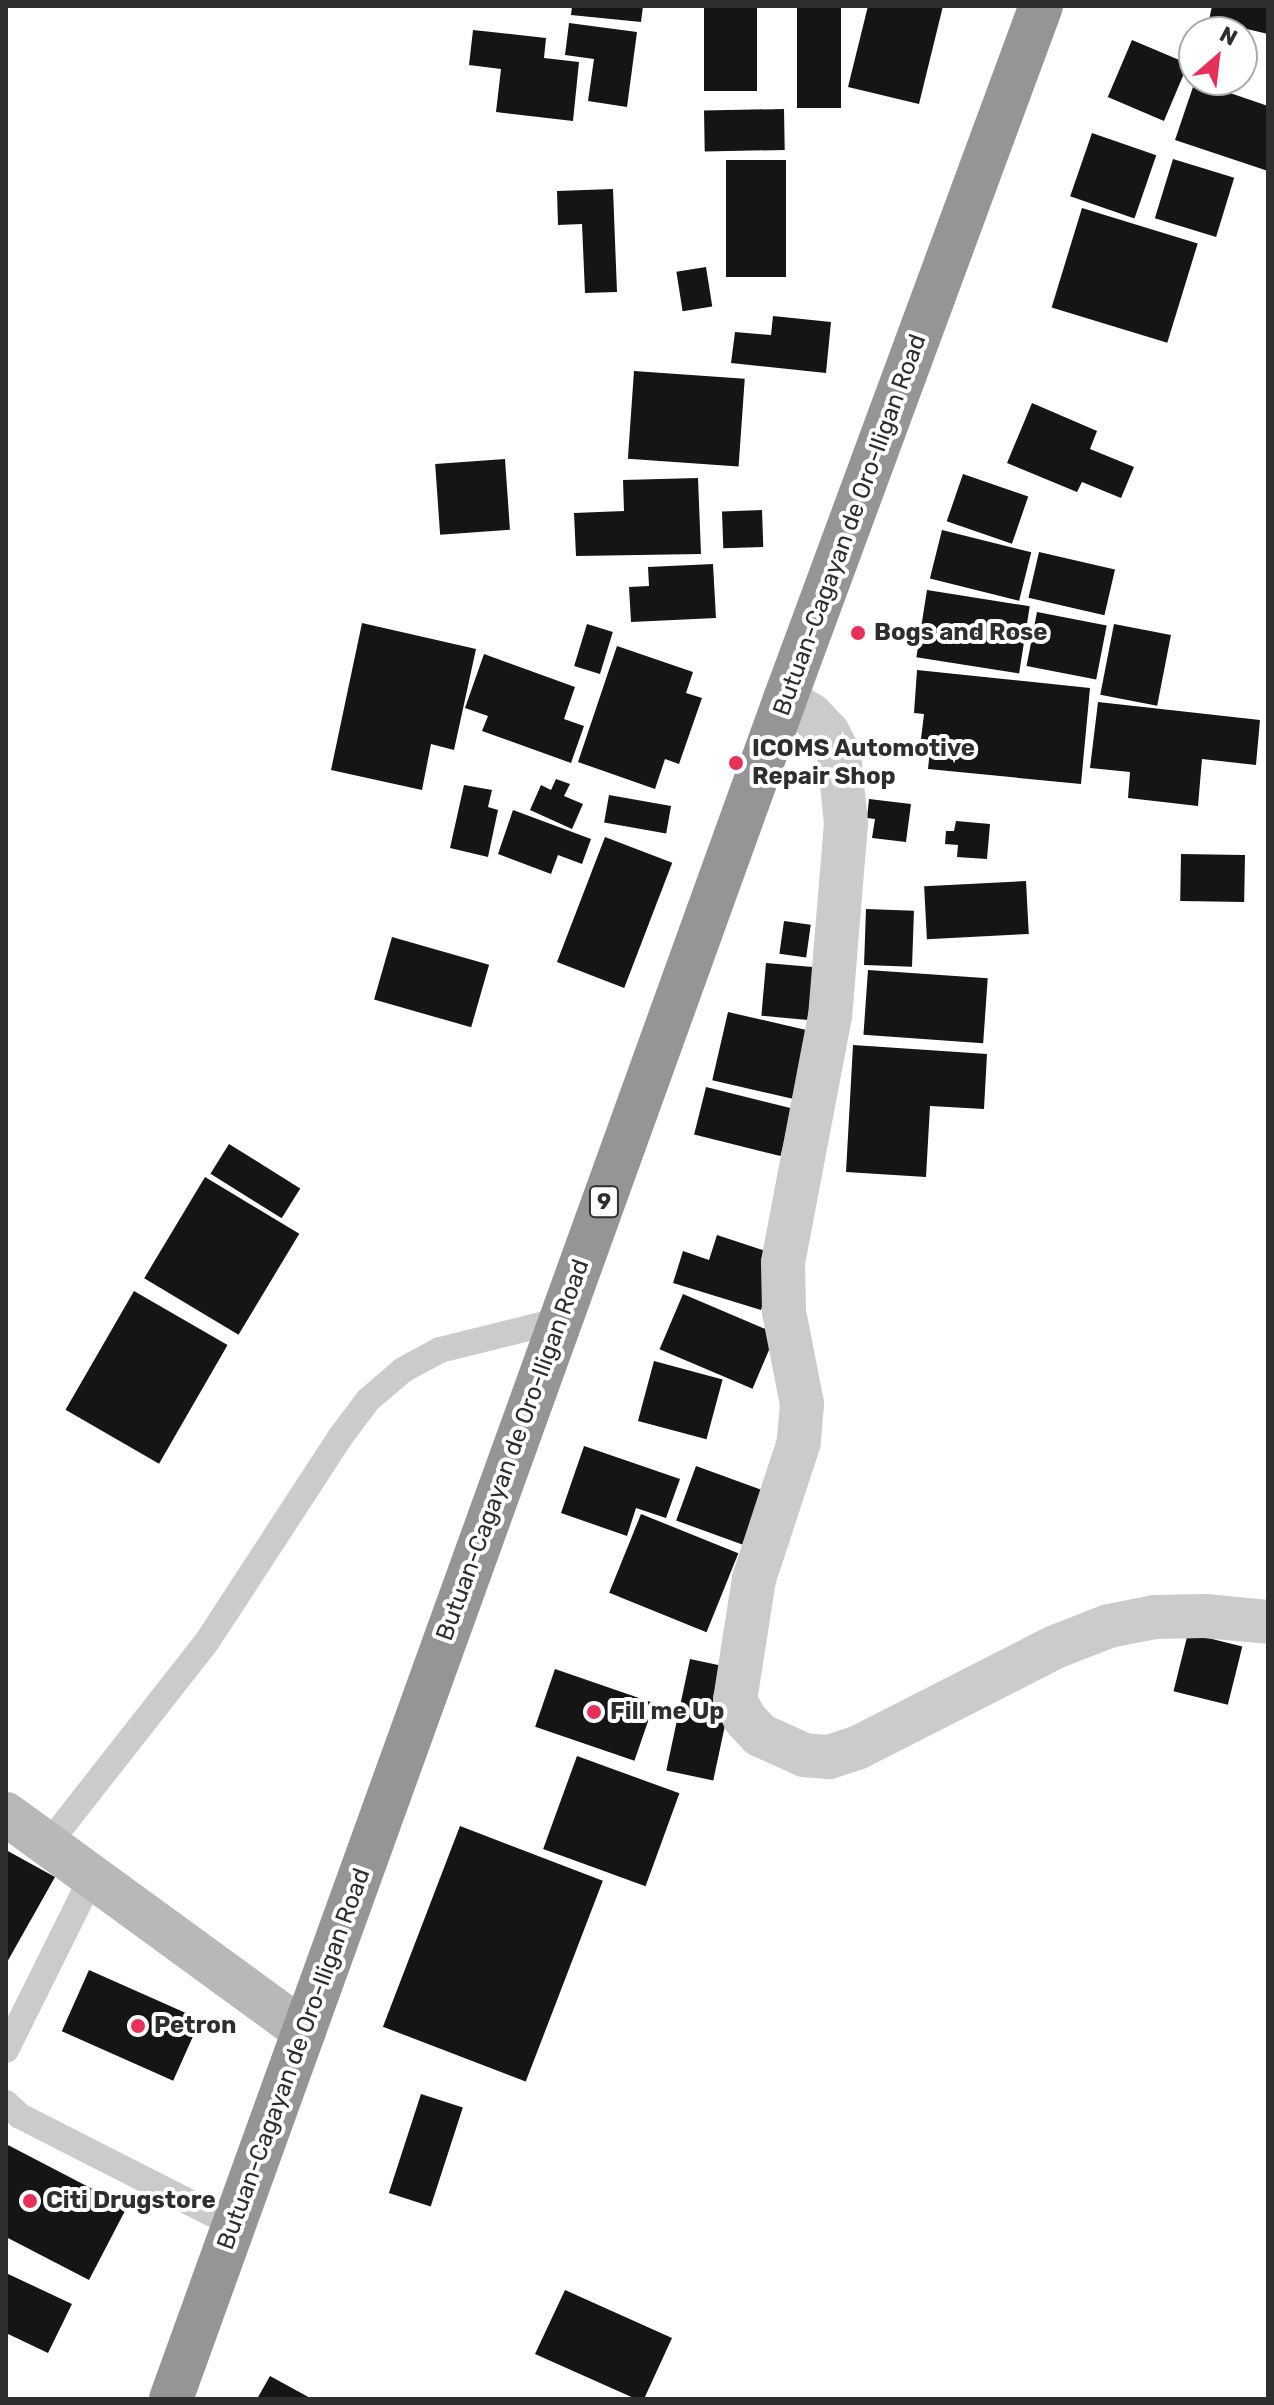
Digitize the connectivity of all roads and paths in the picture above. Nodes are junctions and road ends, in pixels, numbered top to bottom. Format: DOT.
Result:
graph roads {
  1 [pos="1041,6"];
  2 [pos="785,699"];
  3 [pos="560,1320"];
  4 [pos="1268,1622"];
  5 [pos="6,1814"];
  6 [pos="49,1843"];
  7 [pos="93,1875"];
  8 [pos="304,2031"];
  9 [pos="6,2050"];
  10 [pos="6,2103"];
  11 [pos="234,2225"];
  12 [pos="171,2399"];
  1 -- 2 [label="highway, Butuan-Cagayan de Oro-Iligan Road / 9"];
  2 -- 3 [label="highway, Butuan-Cagayan de Oro-Iligan Road / 9"];
  2 -- 4 [label="street"];
  3 -- 6 [label="lane"];
  3 -- 8 [label="highway, Butuan-Cagayan de Oro-Iligan Road / 9"];
  5 -- 6 [label="street"];
  6 -- 7 [label="street"];
  7 -- 8 [label="street"];
  7 -- 9 [label="lane"];
  8 -- 11 [label="highway, Butuan-Cagayan de Oro-Iligan Road / 9"];
  10 -- 11 [label="lane"];
  11 -- 12 [label="highway, Butuan-Cagayan de Oro-Iligan Road / 9"];
}
